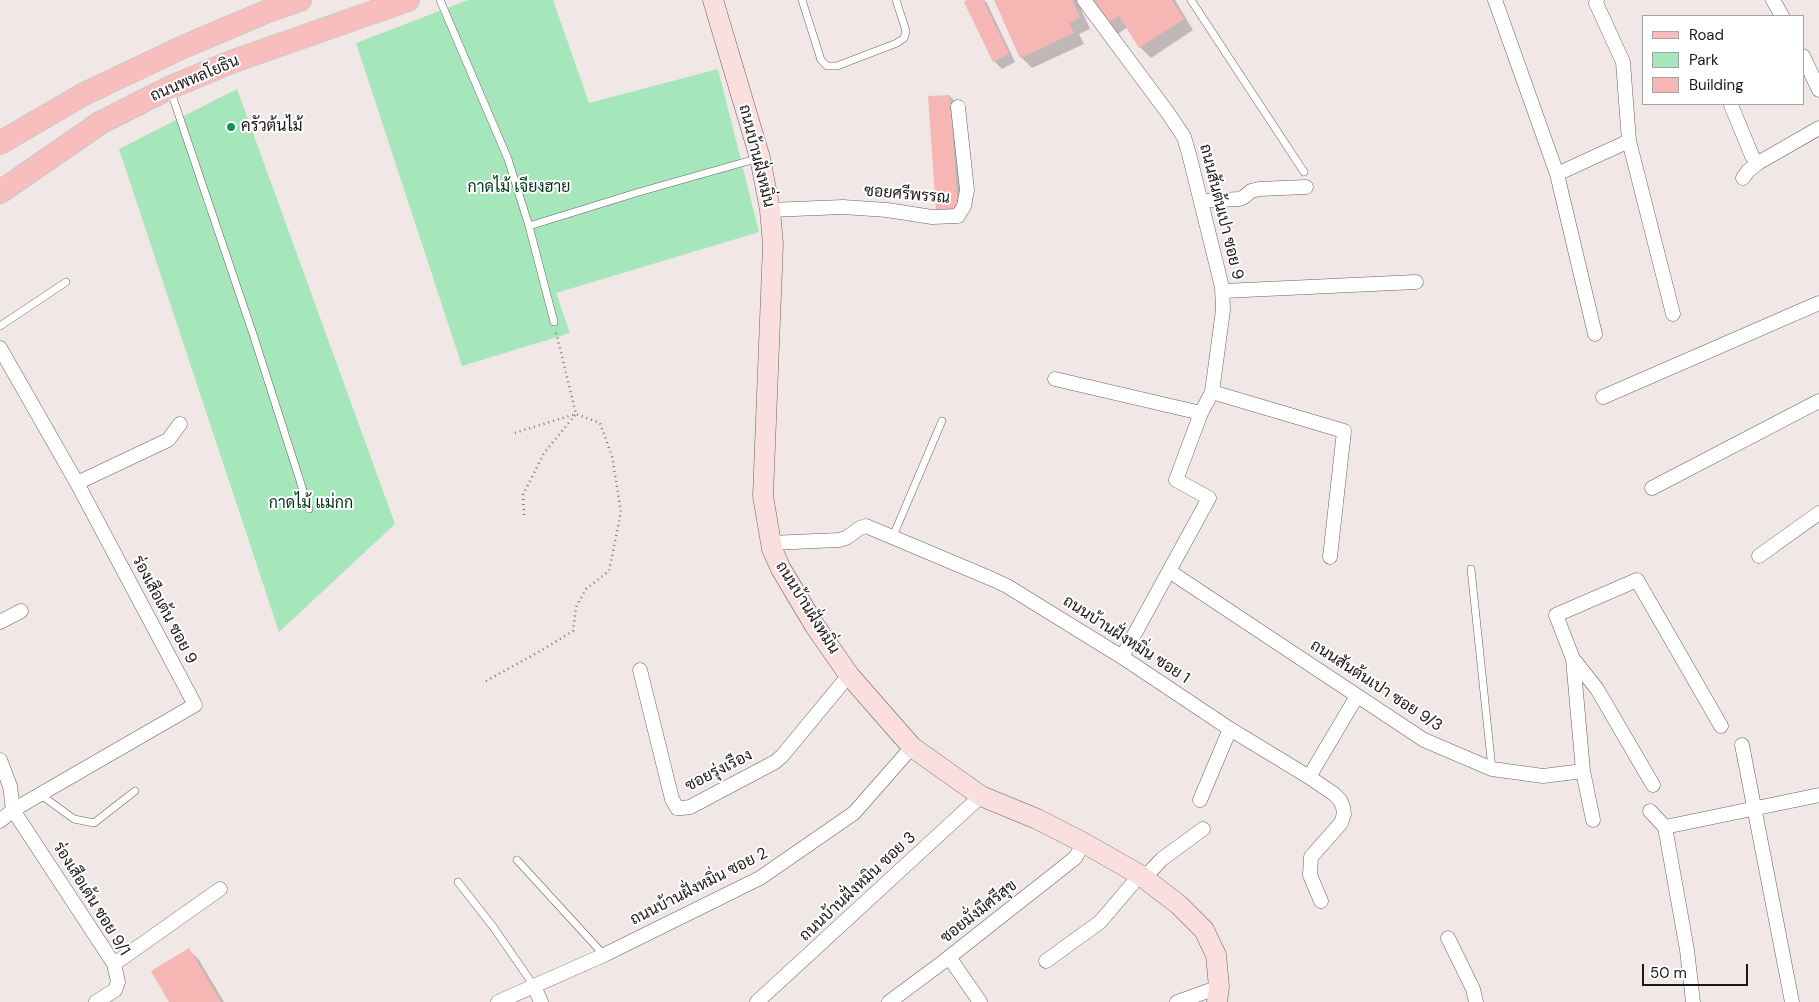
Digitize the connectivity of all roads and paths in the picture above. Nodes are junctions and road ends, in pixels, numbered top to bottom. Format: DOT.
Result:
graph roads {
  1 [pos="300,0"];
  2 [pos="408,0"];
  3 [pos="440,0"];
  4 [pos="713,0"];
  5 [pos="802,0"];
  6 [pos="896,0"];
  7 [pos="1084,0"];
  8 [pos="1191,0"];
  9 [pos="1495,0"];
  10 [pos="1597,0"];
  11 [pos="1773,0"];
  12 [pos="266,6"];
  13 [pos="1781,15"];
  14 [pos="1804,58"];
  15 [pos="170,88"];
  16 [pos="1819,90"];
  17 [pos="1731,105"];
  18 [pos="958,107"];
  19 [pos="1819,128"];
  20 [pos="1629,141"];
  21 [pos="0,143"];
  22 [pos="760,158"];
  23 [pos="1758,163"];
  24 [pos="1304,172"];
  25 [pos="1557,174"];
  26 [pos="1743,178"];
  27 [pos="1306,187"];
  28 [pos="0,192"];
  29 [pos="1201,201"];
  30 [pos="770,210"];
  31 [pos="529,226"];
  32 [pos="66,282"];
  33 [pos="1416,282"];
  34 [pos="1223,291"];
  35 [pos="1819,303"];
  36 [pos="1673,314"];
  37 [pos="554,322"];
  38 [pos="0,326"];
  39 [pos="1595,334"];
  40 [pos="0,348"];
  41 [pos="1054,379"];
  42 [pos="1212,392"];
  43 [pos="1603,398"];
  44 [pos="1819,401"];
  45 [pos="1201,413"];
  46 [pos="576,414"];
  47 [pos="942,421"];
  48 [pos="180,424"];
  49 [pos="514,433"];
  50 [pos="77,483"];
  51 [pos="1652,488"];
  52 [pos="309,509"];
  53 [pos="1819,513"];
  54 [pos="524,515"];
  55 [pos="893,536"];
  56 [pos="770,543"];
  57 [pos="1759,556"];
  58 [pos="1330,557"];
  59 [pos="1471,569"];
  60 [pos="1169,571"];
  61 [pos="21,611"];
  62 [pos="0,622"];
  63 [pos="1122,657"];
  64 [pos="1573,659"];
  65 [pos="640,670"];
  66 [pos="849,675"];
  67 [pos="486,681"];
  68 [pos="1357,696"];
  69 [pos="1721,726"];
  70 [pos="1230,729"];
  71 [pos="1742,745"];
  72 [pos="912,746"];
  73 [pos="0,760"];
  74 [pos="1492,769"];
  75 [pos="1583,771"];
  76 [pos="1310,777"];
  77 [pos="1653,785"];
  78 [pos="135,791"];
  79 [pos="41,795"];
  80 [pos="1819,795"];
  81 [pos="981,796"];
  82 [pos="1200,800"];
  83 [pos="1754,809"];
  84 [pos="13,810"];
  85 [pos="1650,811"];
  86 [pos="1593,820"];
  87 [pos="0,821"];
  88 [pos="1665,827"];
  89 [pos="1203,829"];
  90 [pos="1084,842"];
  91 [pos="517,860"];
  92 [pos="1142,876"];
  93 [pos="458,882"];
  94 [pos="220,889"];
  95 [pos="1321,901"];
  96 [pos="1448,938"];
  97 [pos="604,955"];
  98 [pos="948,958"];
  99 [pos="1046,961"];
  100 [pos="114,964"];
  101 [pos="534,986"];
  102 [pos="1218,994"];
  103 [pos="96,1002"];
  104 [pos="498,1002"];
  105 [pos="541,1002"];
  106 [pos="757,1002"];
  107 [pos="889,1002"];
  108 [pos="980,1002"];
  109 [pos="1177,1002"];
  110 [pos="1476,1002"];
  111 [pos="1693,1002"];
  112 [pos="1792,1002"];
  1 -- 12 [label="main road, ถนนพหลโยธิน"];
  2 -- 15 [label="main road, ถนนพหลโยธิน"];
  3 -- 31 [label="lane"];
  4 -- 22 [label="street, ถนนบ้านฝั่งหมิ่น"];
  5 -- 6 [label="lane"];
  7 -- 29 [label="street, ถนนสันต้นเปา ซอย 9"];
  8 -- 24 [label="lane"];
  9 -- 25 [label="street"];
  10 -- 20 [label="street"];
  11 -- 13 [label="street"];
  12 -- 21 [label="main road, ถนนพหลโยธิน"];
  14 -- 16 [label="street"];
  15 -- 28 [label="main road, ถนนพหลโยธิน"];
  15 -- 52 [label="lane"];
  17 -- 23 [label="street"];
  18 -- 30 [label="street, ซอยศรีพรรณ"];
  19 -- 23 [label="street"];
  20 -- 25 [label="street"];
  20 -- 36 [label="street"];
  22 -- 30 [label="street, ถนนบ้านฝั่งหมิ่น"];
  22 -- 31 [label="lane"];
  23 -- 26 [label="street"];
  25 -- 39 [label="street"];
  27 -- 29 [label="street"];
  29 -- 34 [label="street, ถนนสันต้นเปา ซอย 9"];
  30 -- 56 [label="street, ถนนบ้านฝั่งหมิ่น"];
  31 -- 37 [label="lane"];
  32 -- 38 [label="lane"];
  33 -- 34 [label="street"];
  34 -- 42 [label="street, ถนนสันต้นเปา ซอย 9"];
  35 -- 43 [label="street"];
  37 -- 46 [label="path"];
  40 -- 50 [label="street, ร่องเสือเต้น ซอย 9"];
  41 -- 45 [label="street"];
  42 -- 45 [label="street, ถนนสันต้นเปา ซอย 9"];
  42 -- 58 [label="street"];
  44 -- 51 [label="street"];
  45 -- 60 [label="street, ถนนสันต้นเปา ซอย 9"];
  46 -- 49 [label="path"];
  46 -- 54 [label="path"];
  46 -- 67 [label="path"];
  47 -- 55 [label="lane"];
  48 -- 50 [label="street"];
  50 -- 79 [label="street, ร่องเสือเต้น ซอย 9"];
  53 -- 57 [label="street"];
  55 -- 56 [label="street, ถนนบ้านฝั่งหมิ่น ซอย 1"];
  55 -- 63 [label="street, ถนนบ้านฝั่งหมิ่น ซอย 1"];
  56 -- 66 [label="street, ถนนบ้านฝั่งหมิ่น"];
  59 -- 74 [label="lane"];
  60 -- 63 [label="street, ถนนสันต้นเปา ซอย 9"];
  60 -- 68 [label="street, ถนนสันต้นเปา ซอย 9/3"];
  61 -- 62 [label="street"];
  63 -- 70 [label="street, ถนนบ้านฝั่งหมิ่น ซอย 1"];
  64 -- 69 [label="street"];
  64 -- 75 [label="street"];
  64 -- 77 [label="street"];
  65 -- 66 [label="street, ซอยรุ่งเรือง"];
  66 -- 72 [label="street, ถนนบ้านฝั่งหมิ่น"];
  68 -- 74 [label="street, ถนนสันต้นเปา ซอย 9/3"];
  68 -- 76 [label="street"];
  70 -- 76 [label="street, ถนนบ้านฝั่งหมิ่น ซอย 1"];
  70 -- 82 [label="street"];
  71 -- 83 [label="street"];
  72 -- 81 [label="street, ถนนบ้านฝั่งหมิ่น"];
  72 -- 97 [label="street, ถนนบ้านฝั่งหมิ่น ซอย 2"];
  73 -- 84 [label="street"];
  74 -- 75 [label="street, ถนนสันต้นเปา ซอย 9/3"];
  75 -- 86 [label="street"];
  76 -- 95 [label="street, ถนนบ้านฝั่งหมิ่น ซอย 1"];
  78 -- 79 [label="lane"];
  79 -- 84 [label="street, ร่องเสือเต้น ซอย 9"];
  80 -- 83 [label="street"];
  81 -- 90 [label="street, ถนนบ้านฝั่งหมิ่น"];
  81 -- 106 [label="street, ถนนบ้านฝั่งหมิน ซอย 3"];
  83 -- 88 [label="street"];
  83 -- 112 [label="street"];
  84 -- 87 [label="street, ร่องเสือเต้น ซอย 9"];
  84 -- 100 [label="street, ร่องเสือเต้น ซอย 9/1"];
  85 -- 88 [label="street"];
  88 -- 111 [label="street"];
  89 -- 92 [label="street"];
  90 -- 92 [label="street, ถนนบ้านฝั่งหมิ่น"];
  90 -- 98 [label="street, ซอยมั่งมีศรีสุข"];
  91 -- 97 [label="lane"];
  92 -- 99 [label="street"];
  92 -- 102 [label="street, ถนนบ้านฝั่งหมิ่น"];
  93 -- 101 [label="lane"];
  94 -- 100 [label="street"];
  96 -- 110 [label="street"];
  97 -- 101 [label="street, ถนนบ้านฝั่งหมิ่น ซอย 2"];
  98 -- 107 [label="street, ซอยมั่งมีศรีสุข"];
  98 -- 108 [label="street"];
  100 -- 103 [label="street, ร่องเสือเต้น ซอย 9/1"];
  101 -- 104 [label="street, ถนนบ้านฝั่งหมิ่น ซอย 2"];
  101 -- 105 [label="street"];
  102 -- 109 [label="street"];
}
